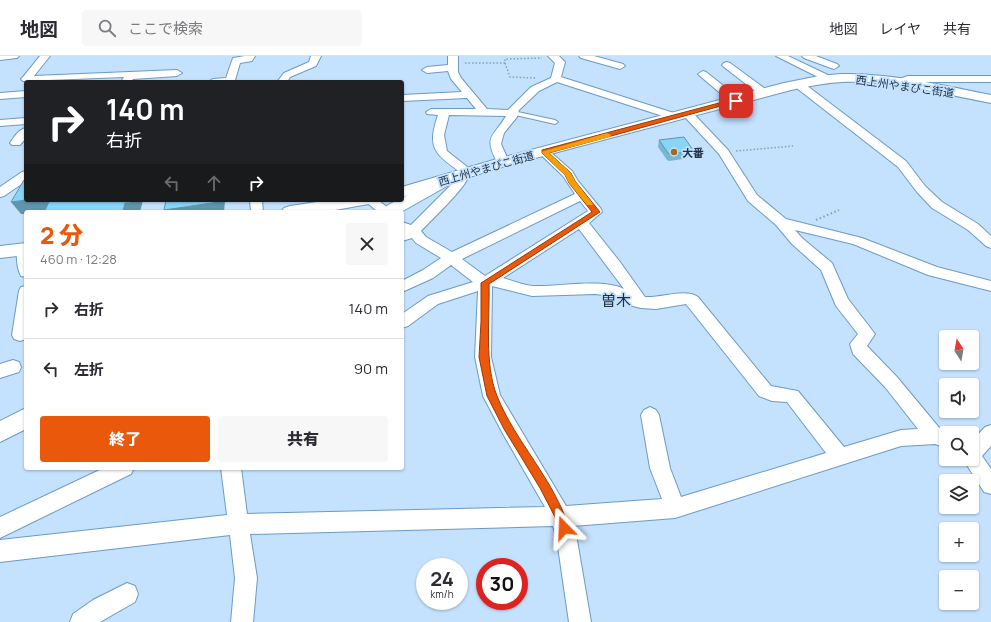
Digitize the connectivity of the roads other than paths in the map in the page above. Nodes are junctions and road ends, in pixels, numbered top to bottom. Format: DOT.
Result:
graph roads {
  1 [pos="13,56"];
  2 [pos="45,56"];
  3 [pos="250,56"];
  4 [pos="316,56"];
  5 [pos="584,56"];
  6 [pos="781,56"];
  7 [pos="807,56"];
  8 [pos="841,56"];
  9 [pos="0,57"];
  10 [pos="558,59"];
  11 [pos="453,62"];
  12 [pos="728,65"];
  13 [pos="620,66"];
  14 [pos="321,68"];
  15 [pos="427,70"];
  16 [pos="177,73"];
  17 [pos="294,73"];
  18 [pos="703,74"];
  19 [pos="832,74"];
  20 [pos="67,79"];
  21 [pos="128,79"];
  22 [pos="991,79"];
  23 [pos="231,80"];
  24 [pos="283,80"];
  25 [pos="553,80"];
  26 [pos="899,82"];
  27 [pos="798,84"];
  28 [pos="764,93"];
  29 [pos="24,94"];
  30 [pos="468,95"];
  31 [pos="0,96"];
  32 [pos="404,98"];
  33 [pos="991,99"];
  34 [pos="736,101"];
  35 [pos="431,112"];
  36 [pos="484,112"];
  37 [pos="444,113"];
  38 [pos="513,113"];
  39 [pos="682,116"];
  40 [pos="24,121"];
  41 [pos="555,122"];
  42 [pos="0,123"];
  43 [pos="24,133"];
  44 [pos="16,143"];
  45 [pos="544,152"];
  46 [pos="503,162"];
  47 [pos="24,176"];
  48 [pos="460,176"];
  49 [pos="404,191"];
  50 [pos="0,193"];
  51 [pos="582,195"];
  52 [pos="351,202"];
  53 [pos="373,202"];
  54 [pos="302,210"];
  55 [pos="385,210"];
  56 [pos="392,210"];
  57 [pos="581,222"];
  58 [pos="781,222"];
  59 [pos="406,232"];
  60 [pos="991,243"];
  61 [pos="24,249"];
  62 [pos="0,252"];
  63 [pos="451,258"];
  64 [pos="486,282"];
  65 [pos="404,286"];
  66 [pos="991,286"];
  67 [pos="640,302"];
  68 [pos="24,306"];
  69 [pos="404,321"];
  70 [pos="20,335"];
  71 [pos="650,415"];
  72 [pos="24,419"];
  73 [pos="0,432"];
  74 [pos="991,433"];
  75 [pos="939,437"];
  76 [pos="939,438"];
  77 [pos="979,446"];
  78 [pos="841,457"];
  79 [pos="978,466"];
  80 [pos="120,470"];
  81 [pos="231,470"];
  82 [pos="991,485"];
  83 [pos="675,508"];
  84 [pos="560,515"];
  85 [pos="238,524"];
  86 [pos="0,528"];
  87 [pos="0,551"];
  88 [pos="128,594"];
  89 [pos="81,622"];
  90 [pos="242,622"];
  91 [pos="580,622"];
  1 -- 9 [label="street"];
  2 -- 20 [label="street"];
  3 -- 23 [label="street"];
  4 -- 17 [label="street"];
  5 -- 13 [label="street"];
  6 -- 19 [label="street"];
  7 -- 19 [label="street"];
  8 -- 19 [label="street"];
  10 -- 25 [label="street"];
  11 -- 15 [label="street"];
  11 -- 30 [label="street"];
  12 -- 28 [label="street"];
  14 -- 17 [label="street"];
  16 -- 21 [label="street"];
  17 -- 24 [label="street"];
  18 -- 34 [label="street"];
  19 -- 26 [label="highway, 西上州やまびこ街道"];
  19 -- 27 [label="highway, 西上州やまびこ街道"];
  20 -- 21 [label="street"];
  22 -- 26 [label="street"];
  25 -- 38 [label="street"];
  25 -- 39 [label="street"];
  26 -- 33 [label="highway, 西上州やまびこ街道"];
  27 -- 28 [label="highway, 西上州やまびこ街道"];
  27 -- 60 [label="street"];
  28 -- 34 [label="highway, 西上州やまびこ街道"];
  29 -- 31 [label="street"];
  30 -- 32 [label="street"];
  30 -- 36 [label="street"];
  34 -- 39 [label="highway, 西上州やまびこ街道"];
  35 -- 37 [label="street"];
  36 -- 37 [label="street"];
  36 -- 38 [label="street"];
  37 -- 48 [label="street"];
  38 -- 41 [label="lane"];
  38 -- 46 [label="street"];
  39 -- 45 [label="highway, 西上州やまびこ街道"];
  39 -- 58 [label="street"];
  40 -- 42 [label="street"];
  43 -- 44 [label="street"];
  45 -- 46 [label="highway, 西上州やまびこ街道"];
  45 -- 51 [label="street"];
  46 -- 48 [label="highway, 西上州やまびこ街道"];
  47 -- 50 [label="street"];
  48 -- 49 [label="highway, 西上州やまびこ街道"];
  48 -- 56 [label="street"];
  48 -- 59 [label="street"];
  51 -- 57 [label="street"];
  51 -- 63 [label="street"];
  52 -- 54 [label="highway"];
  53 -- 55 [label="street"];
  57 -- 64 [label="street"];
  57 -- 67 [label="street"];
  58 -- 66 [label="street"];
  58 -- 75 [label="street"];
  59 -- 63 [label="street"];
  61 -- 62 [label="highway"];
  63 -- 64 [label="street"];
  63 -- 65 [label="street"];
  64 -- 67 [label="street"];
  64 -- 69 [label="street"];
  64 -- 84 [label="street"];
  67 -- 78 [label="street"];
  68 -- 70 [label="street"];
  71 -- 83 [label="street"];
  72 -- 73 [label="street"];
  74 -- 77 [label="street"];
  76 -- 78 [label="street"];
  78 -- 83 [label="street"];
  79 -- 82 [label="street"];
  80 -- 86 [label="street"];
  81 -- 85 [label="street"];
  83 -- 84 [label="street"];
  84 -- 85 [label="street"];
  84 -- 91 [label="street"];
  85 -- 87 [label="street"];
  85 -- 90 [label="street"];
  88 -- 89 [label="street"];
}
